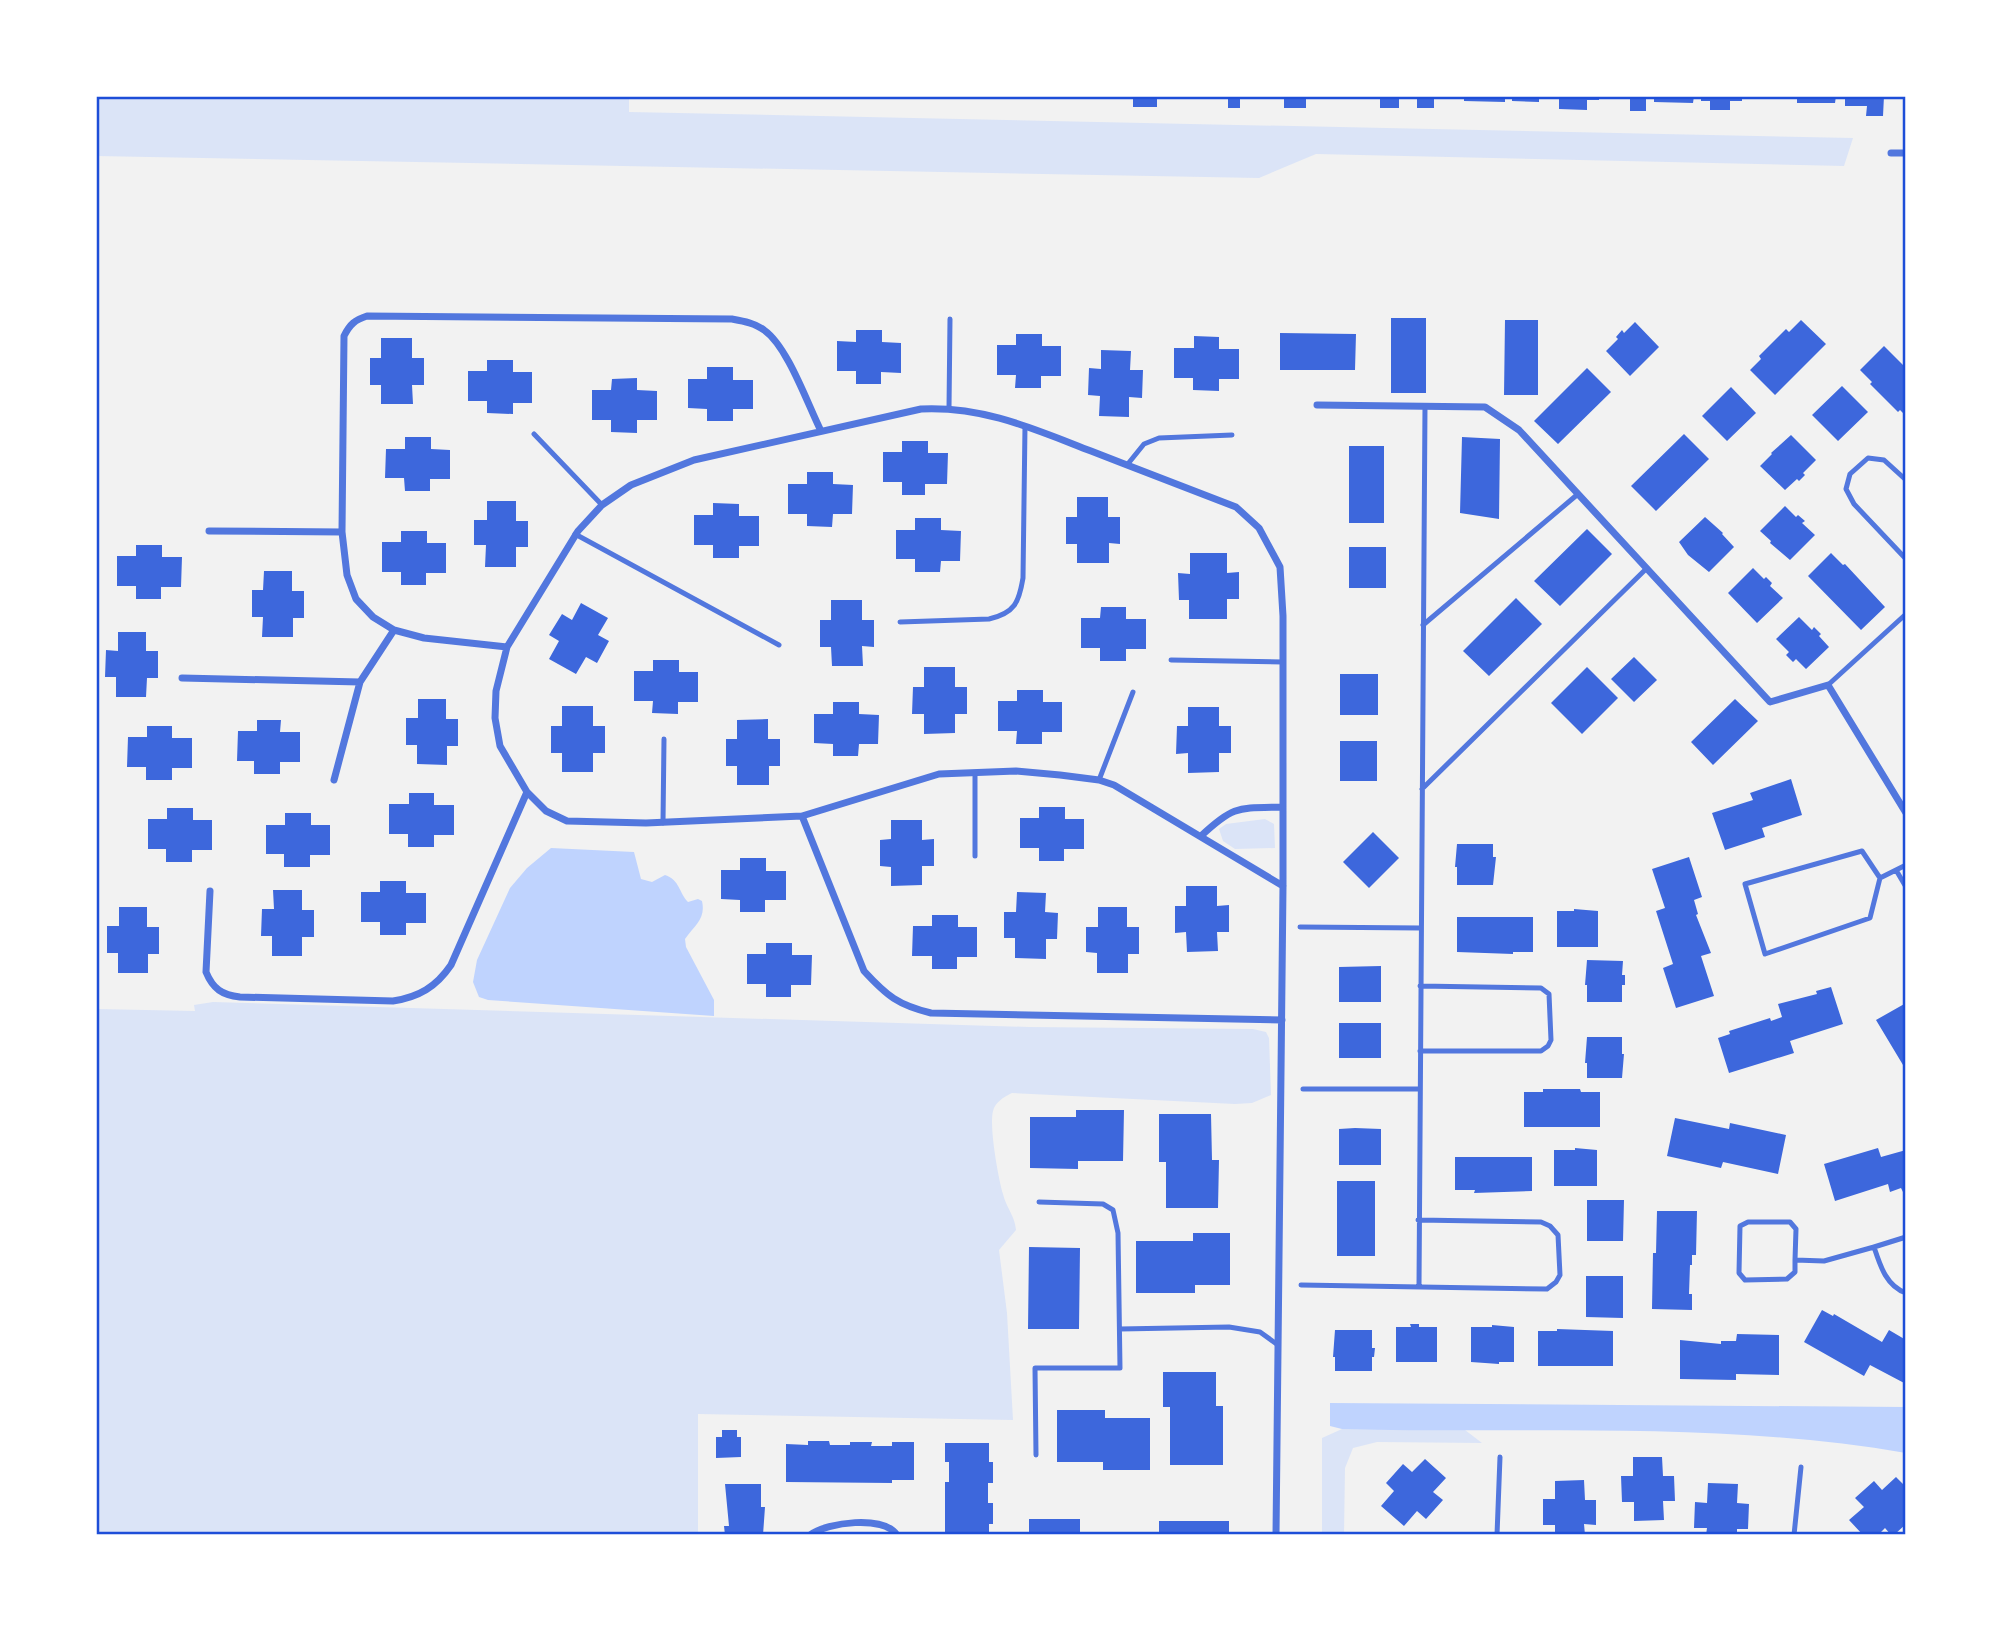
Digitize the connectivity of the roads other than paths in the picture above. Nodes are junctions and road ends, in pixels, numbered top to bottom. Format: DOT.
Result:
graph roads {
  1 [pos="1891,153"];
  2 [pos="1906,153"];
  3 [pos="950,319"];
  4 [pos="1318,405"];
  5 [pos="1425,406"];
  6 [pos="949,408"];
  7 [pos="1025,426"];
  8 [pos="821,431"];
  9 [pos="534,434"];
  10 [pos="1232,435"];
  11 [pos="1127,465"];
  12 [pos="1906,481"];
  13 [pos="1578,494"];
  14 [pos="602,505"];
  15 [pos="209,531"];
  16 [pos="342,532"];
  17 [pos="575,534"];
  18 [pos="1906,559"];
  19 [pos="1647,568"];
  20 [pos="1906,614"];
  21 [pos="900,622"];
  22 [pos="1423,625"];
  23 [pos="394,629"];
  24 [pos="779,645"];
  25 [pos="508,647"];
  26 [pos="1171,660"];
  27 [pos="1283,662"];
  28 [pos="181,678"];
  29 [pos="360,682"];
  30 [pos="1828,685"];
  31 [pos="1133,692"];
  32 [pos="664,739"];
  33 [pos="975,773"];
  34 [pos="334,780"];
  35 [pos="1099,780"];
  36 [pos="1422,789"];
  37 [pos="527,792"];
  38 [pos="1283,807"];
  39 [pos="1906,813"];
  40 [pos="802,816"];
  41 [pos="663,823"];
  42 [pos="1201,836"];
  43 [pos="975,856"];
  44 [pos="1906,865"];
  45 [pos="1896,870"];
  46 [pos="1880,878"];
  47 [pos="1283,886"];
  48 [pos="1906,887"];
  49 [pos="210,891"];
  50 [pos="1300,927"];
  51 [pos="1421,928"];
  52 [pos="1420,986"];
  53 [pos="1282,1020"];
  54 [pos="1420,1051"];
  55 [pos="1303,1089"];
  56 [pos="1420,1089"];
  57 [pos="1040,1202"];
  58 [pos="1418,1220"];
  59 [pos="1906,1237"];
  60 [pos="1874,1247"];
  61 [pos="1796,1261"];
  62 [pos="1301,1285"];
  63 [pos="1419,1286"];
  64 [pos="1906,1293"];
  65 [pos="1119,1329"];
  66 [pos="1278,1345"];
  67 [pos="1036,1455"];
  68 [pos="1500,1457"];
  69 [pos="1801,1467"];
  70 [pos="810,1535"];
  71 [pos="897,1535"];
  72 [pos="1276,1535"];
  73 [pos="1497,1535"];
  74 [pos="1794,1535"];
  1 -- 2 [label="street"];
  3 -- 6 [label="lane"];
  4 -- 5 [label="street"];
  5 -- 13 [label="street"];
  5 -- 22 [label="lane"];
  6 -- 7 [label="street"];
  6 -- 8 [label="street"];
  7 -- 11 [label="street"];
  7 -- 21 [label="lane"];
  8 -- 14 [label="street"];
  8 -- 16 [label="street"];
  9 -- 14 [label="lane"];
  10 -- 11 [label="lane"];
  11 -- 27 [label="street"];
  12 -- 18 [label="lane"];
  13 -- 19 [label="street"];
  13 -- 22 [label="lane"];
  14 -- 17 [label="street"];
  15 -- 16 [label="street"];
  16 -- 23 [label="street"];
  17 -- 24 [label="lane"];
  17 -- 25 [label="street"];
  19 -- 30 [label="street"];
  19 -- 36 [label="lane"];
  20 -- 30 [label="lane"];
  22 -- 36 [label="lane"];
  23 -- 25 [label="street"];
  23 -- 29 [label="street"];
  25 -- 37 [label="street"];
  26 -- 27 [label="lane"];
  27 -- 38 [label="street"];
  28 -- 29 [label="street"];
  29 -- 34 [label="street"];
  30 -- 39 [label="street"];
  31 -- 35 [label="lane"];
  32 -- 41 [label="lane"];
  33 -- 35 [label="street"];
  33 -- 40 [label="street"];
  33 -- 43 [label="lane"];
  35 -- 42 [label="street"];
  36 -- 51 [label="lane"];
  37 -- 41 [label="street"];
  37 -- 49 [label="street"];
  38 -- 42 [label="street"];
  38 -- 47 [label="street"];
  40 -- 41 [label="street"];
  40 -- 53 [label="street"];
  42 -- 47 [label="street"];
  44 -- 45 [label="lane"];
  45 -- 46 [label="lane"];
  45 -- 48 [label="lane"];
  46 -- 46 [label="lane"];
  47 -- 53 [label="street"];
  50 -- 51 [label="lane"];
  51 -- 52 [label="lane"];
  52 -- 54 [label="lane"];
  52 -- 54 [label="lane"];
  53 -- 66 [label="street"];
  54 -- 56 [label="lane"];
  55 -- 56 [label="lane"];
  56 -- 58 [label="lane"];
  57 -- 65 [label="lane"];
  58 -- 63 [label="lane"];
  58 -- 63 [label="lane"];
  59 -- 60 [label="lane"];
  60 -- 61 [label="lane"];
  60 -- 64 [label="lane"];
  61 -- 61 [label="lane"];
  62 -- 63 [label="lane"];
  65 -- 66 [label="lane"];
  65 -- 67 [label="lane"];
  66 -- 72 [label="street"];
  68 -- 73 [label="lane"];
  69 -- 74 [label="lane"];
  70 -- 71 [label="street"];
}
